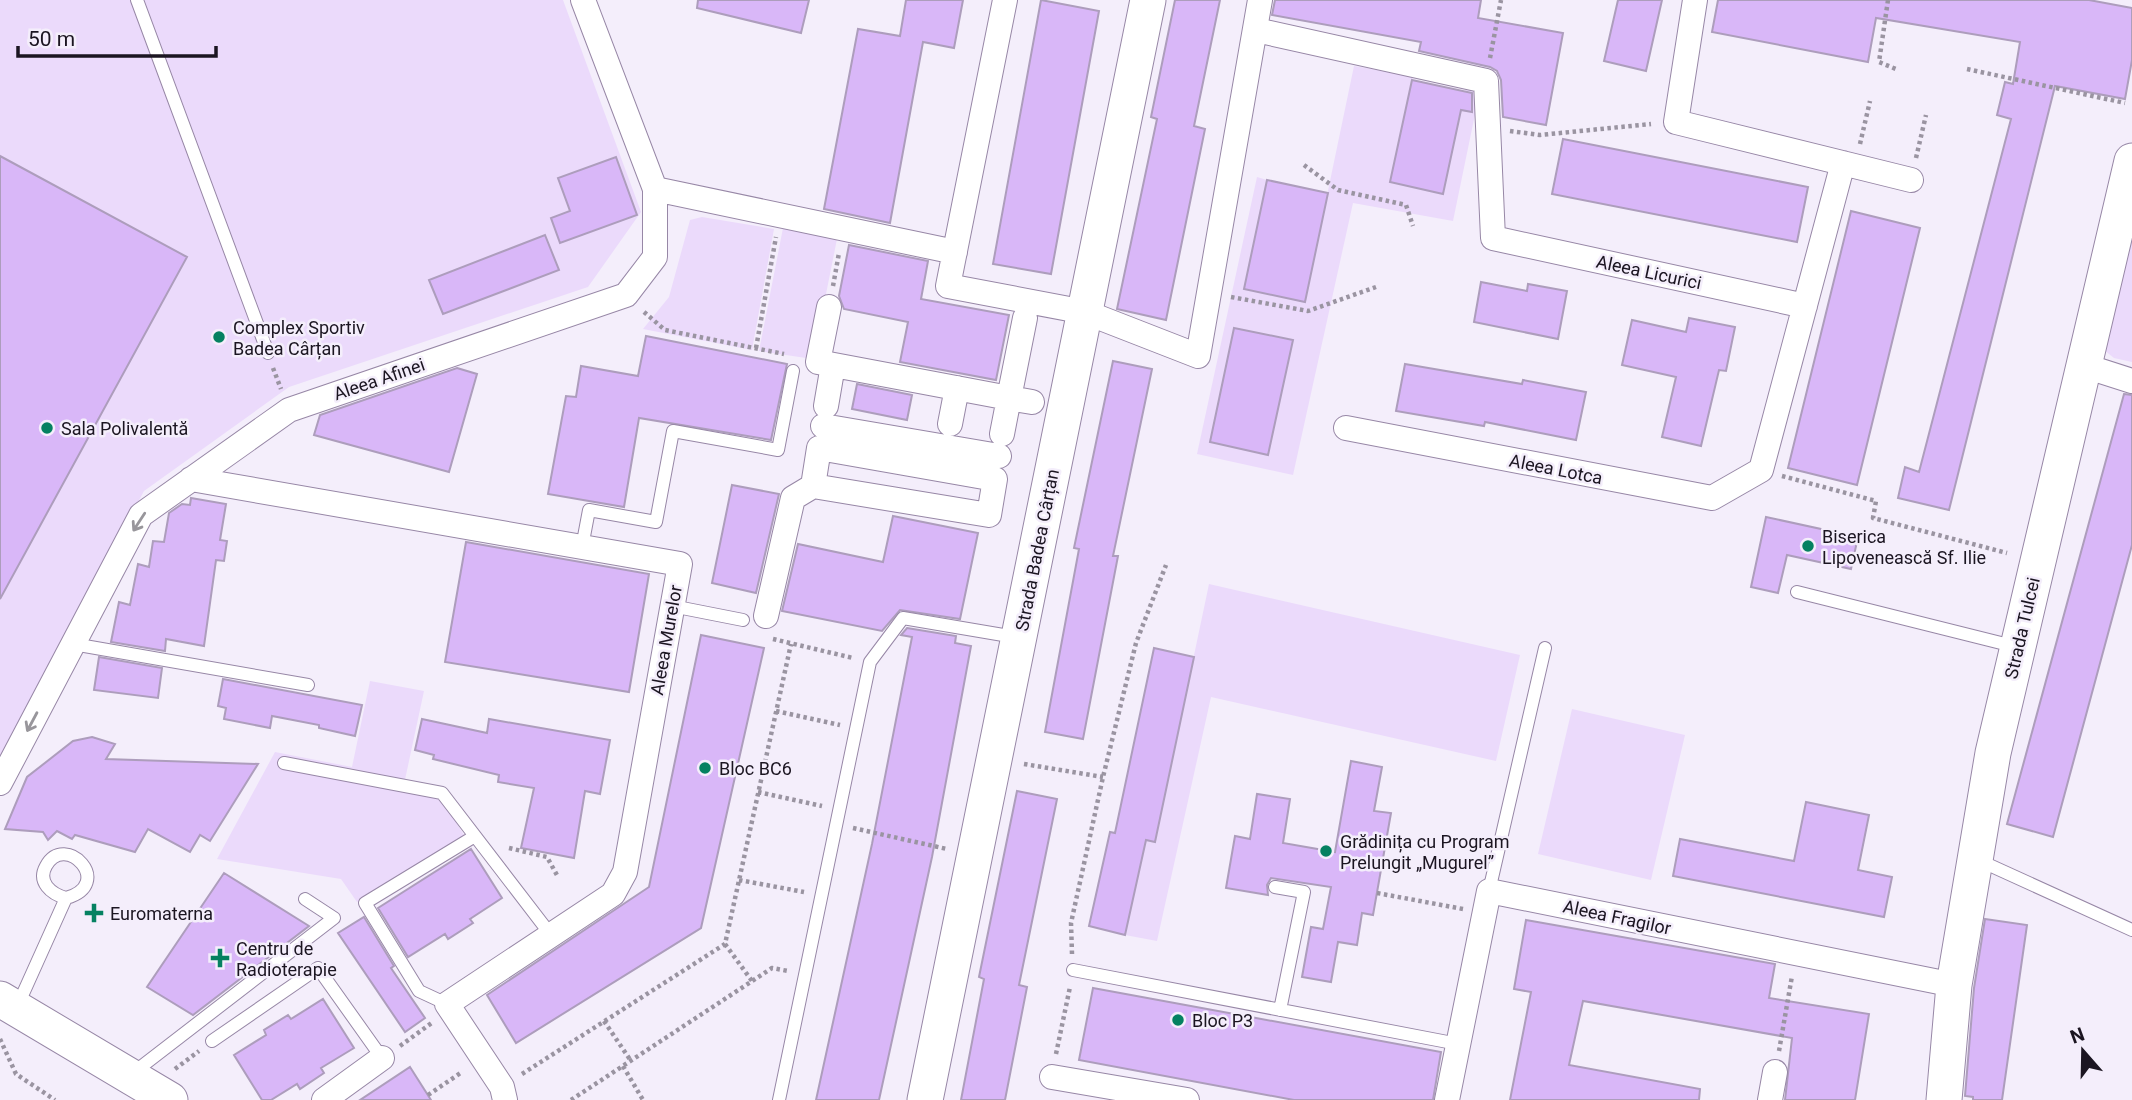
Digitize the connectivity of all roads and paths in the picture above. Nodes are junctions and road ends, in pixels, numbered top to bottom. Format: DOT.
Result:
graph roads {
  1 [pos="137,0"];
  2 [pos="583,0"];
  3 [pos="1005,0"];
  4 [pos="1148,0"];
  5 [pos="1260,0"];
  6 [pos="1501,0"];
  7 [pos="1695,0"];
  8 [pos="1888,0"];
  9 [pos="1256,30"];
  10 [pos="1896,69"];
  11 [pos="1968,69"];
  12 [pos="1486,81"];
  13 [pos="1870,101"];
  14 [pos="2124,103"];
  15 [pos="1926,115"];
  16 [pos="1676,122"];
  17 [pos="1488,127"];
  18 [pos="2132,161"];
  19 [pos="1849,164"];
  20 [pos="1304,165"];
  21 [pos="1911,180"];
  22 [pos="655,189"];
  23 [pos="780,215"];
  24 [pos="1413,226"];
  25 [pos="844,229"];
  26 [pos="955,252"];
  27 [pos="1376,287"];
  28 [pos="1209,293"];
  29 [pos="626,295"];
  30 [pos="1805,306"];
  31 [pos="829,307"];
  32 [pos="1084,312"];
  33 [pos="1025,318"];
  34 [pos="756,348"];
  35 [pos="268,353"];
  36 [pos="826,363"];
  37 [pos="2082,365"];
  38 [pos="793,372"];
  39 [pos="2132,381"];
  40 [pos="957,388"];
  41 [pos="1020,400"];
  42 [pos="289,410"];
  43 [pos="950,424"];
  44 [pos="1346,428"];
  45 [pos="870,457"];
  46 [pos="942,470"];
  47 [pos="1761,470"];
  48 [pos="191,479"];
  49 [pos="813,486"];
  50 [pos="863,494"];
  51 [pos="935,506"];
  52 [pos="582,547"];
  53 [pos="2007,554"];
  54 [pos="1166,565"];
  55 [pos="1797,592"];
  56 [pos="672,606"];
  57 [pos="754,618"];
  58 [pos="1019,638"];
  59 [pos="73,644"];
  60 [pos="791,644"];
  61 [pos="2017,647"];
  62 [pos="1545,648"];
  63 [pos="870,662"];
  64 [pos="308,685"];
  65 [pos="776,711"];
  66 [pos="856,729"];
  67 [pos="284,763"];
  68 [pos="1021,763"];
  69 [pos="1103,777"];
  70 [pos="0,783"];
  71 [pos="758,792"];
  72 [pos="839,810"];
  73 [pos="852,828"];
  74 [pos="475,836"];
  75 [pos="508,847"];
  76 [pos="956,851"];
  77 [pos="1975,858"];
  78 [pos="558,877"];
  79 [pos="739,880"];
  80 [pos="1275,887"];
  81 [pos="1377,893"];
  82 [pos="822,895"];
  83 [pos="66,898"];
  84 [pos="305,899"];
  85 [pos="1486,902"];
  86 [pos="2132,930"];
  87 [pos="551,934"];
  88 [pos="725,944"];
  89 [pos="1796,953"];
  90 [pos="1073,970"];
  91 [pos="805,975"];
  92 [pos="752,981"];
  93 [pos="1954,985"];
  94 [pos="8,1004"];
  95 [pos="447,1004"];
  96 [pos="1280,1010"];
  97 [pos="604,1021"];
  98 [pos="430,1025"];
  99 [pos="0,1039"];
  100 [pos="408,1040"];
  101 [pos="212,1041"];
  102 [pos="1458,1044"];
  103 [pos="382,1058"];
  104 [pos="631,1061"];
  105 [pos="623,1066"];
  106 [pos="467,1069"];
  107 [pos="1775,1072"];
  108 [pos="130,1076"];
  109 [pos="1052,1077"];
  110 [pos="168,1088"];
  111 [pos="504,1093"];
  112 [pos="428,1095"];
  113 [pos="55,1100"];
  114 [pos="324,1100"];
  115 [pos="571,1100"];
  116 [pos="643,1100"];
  117 [pos="779,1100"];
  118 [pos="925,1100"];
  119 [pos="1187,1100"];
  120 [pos="1447,1100"];
  121 [pos="1770,1100"];
  122 [pos="1944,1100"];
  1 -- 35 [label="lane"];
  2 -- 22 [label="street"];
  3 -- 26 [label="street"];
  4 -- 32 [label="street, Strada Badea Cârțan"];
  5 -- 9 [label="street"];
  6 -- 12 [label="path"];
  7 -- 16 [label="street"];
  8 -- 10 [label="path"];
  9 -- 12 [label="street"];
  9 -- 28 [label="street"];
  11 -- 14 [label="path"];
  12 -- 17 [label="street"];
  13 -- 19 [label="path"];
  15 -- 21 [label="path"];
  16 -- 17 [label="path"];
  16 -- 19 [label="street"];
  17 -- 30 [label="street, Aleea Licurici"];
  18 -- 37 [label="street, Strada Tulcei"];
  19 -- 21 [label="street"];
  19 -- 30 [label="street"];
  20 -- 24 [label="path"];
  22 -- 23 [label="street"];
  22 -- 29 [label="street"];
  23 -- 25 [label="street"];
  23 -- 34 [label="path"];
  25 -- 26 [label="street"];
  25 -- 31 [label="path"];
  26 -- 32 [label="street"];
  27 -- 28 [label="path"];
  28 -- 32 [label="street"];
  29 -- 34 [label="path"];
  29 -- 42 [label="street, Aleea Afinei"];
  30 -- 47 [label="street"];
  31 -- 36 [label="street"];
  32 -- 58 [label="street, Strada Badea Cârțan"];
  33 -- 41 [label="street"];
  34 -- 36 [label="path"];
  35 -- 42 [label="path"];
  36 -- 40 [label="street"];
  36 -- 41 [label="street"];
  37 -- 39 [label="street"];
  37 -- 61 [label="street, Strada Tulcei"];
  38 -- 52 [label="lane"];
  40 -- 41 [label="street"];
  40 -- 43 [label="street"];
  42 -- 48 [label="street, Aleea Afinei"];
  44 -- 47 [label="street, Aleea Lotca"];
  45 -- 46 [label="street"];
  45 -- 49 [label="street"];
  45 -- 50 [label="street"];
  46 -- 51 [label="street"];
  46 -- 51 [label="street"];
  47 -- 53 [label="path"];
  48 -- 52 [label="street, Aleea Murelor"];
  48 -- 59 [label="street, Aleea Afinei, one-way"];
  49 -- 50 [label="street"];
  49 -- 57 [label="street"];
  50 -- 51 [label="street"];
  52 -- 56 [label="street, Aleea Murelor"];
  54 -- 69 [label="path"];
  55 -- 61 [label="lane"];
  56 -- 57 [label="lane"];
  56 -- 87 [label="street, Aleea Murelor"];
  57 -- 60 [label="path"];
  58 -- 63 [label="lane"];
  58 -- 118 [label="street, Strada Badea Cârțan"];
  59 -- 64 [label="lane"];
  59 -- 70 [label="street, Aleea Afinei, one-way"];
  60 -- 63 [label="path"];
  60 -- 65 [label="path"];
  61 -- 77 [label="street, Strada Tulcei"];
  62 -- 85 [label="lane"];
  63 -- 66 [label="lane"];
  65 -- 66 [label="path"];
  65 -- 71 [label="path"];
  66 -- 72 [label="lane"];
  67 -- 74 [label="lane"];
  68 -- 69 [label="path"];
  69 -- 90 [label="path"];
  71 -- 72 [label="path"];
  71 -- 79 [label="path"];
  72 -- 82 [label="lane"];
  73 -- 76 [label="path"];
  74 -- 87 [label="lane"];
  74 -- 95 [label="lane"];
  75 -- 78 [label="path"];
  77 -- 86 [label="lane"];
  77 -- 93 [label="street, Strada Tulcei"];
  79 -- 82 [label="path"];
  79 -- 88 [label="path"];
  80 -- 96 [label="lane"];
  81 -- 85 [label="path"];
  82 -- 91 [label="lane"];
  83 -- 94 [label="lane"];
  84 -- 108 [label="lane"];
  85 -- 89 [label="street, Aleea Fragilor"];
  85 -- 102 [label="street"];
  87 -- 95 [label="street, Aleea Murelor"];
  88 -- 92 [label="path"];
  88 -- 97 [label="path"];
  89 -- 93 [label="street, Aleea Fragilor"];
  89 -- 107 [label="path"];
  90 -- 96 [label="lane"];
  90 -- 109 [label="path"];
  91 -- 92 [label="path"];
  91 -- 117 [label="lane"];
  92 -- 104 [label="path"];
  93 -- 122 [label="street, Strada Tulcei"];
  94 -- 108 [label="street"];
  95 -- 111 [label="street"];
  96 -- 102 [label="lane"];
  97 -- 104 [label="path"];
  97 -- 111 [label="path"];
  98 -- 100 [label="path"];
  99 -- 113 [label="path"];
  101 -- 103 [label="lane"];
  101 -- 110 [label="path"];
  102 -- 120 [label="street"];
  103 -- 114 [label="street"];
  104 -- 105 [label="path"];
  105 -- 115 [label="path"];
  105 -- 116 [label="path"];
  106 -- 112 [label="path"];
  107 -- 121 [label="street"];
  108 -- 110 [label="street"];
  109 -- 119 [label="street"];
}
